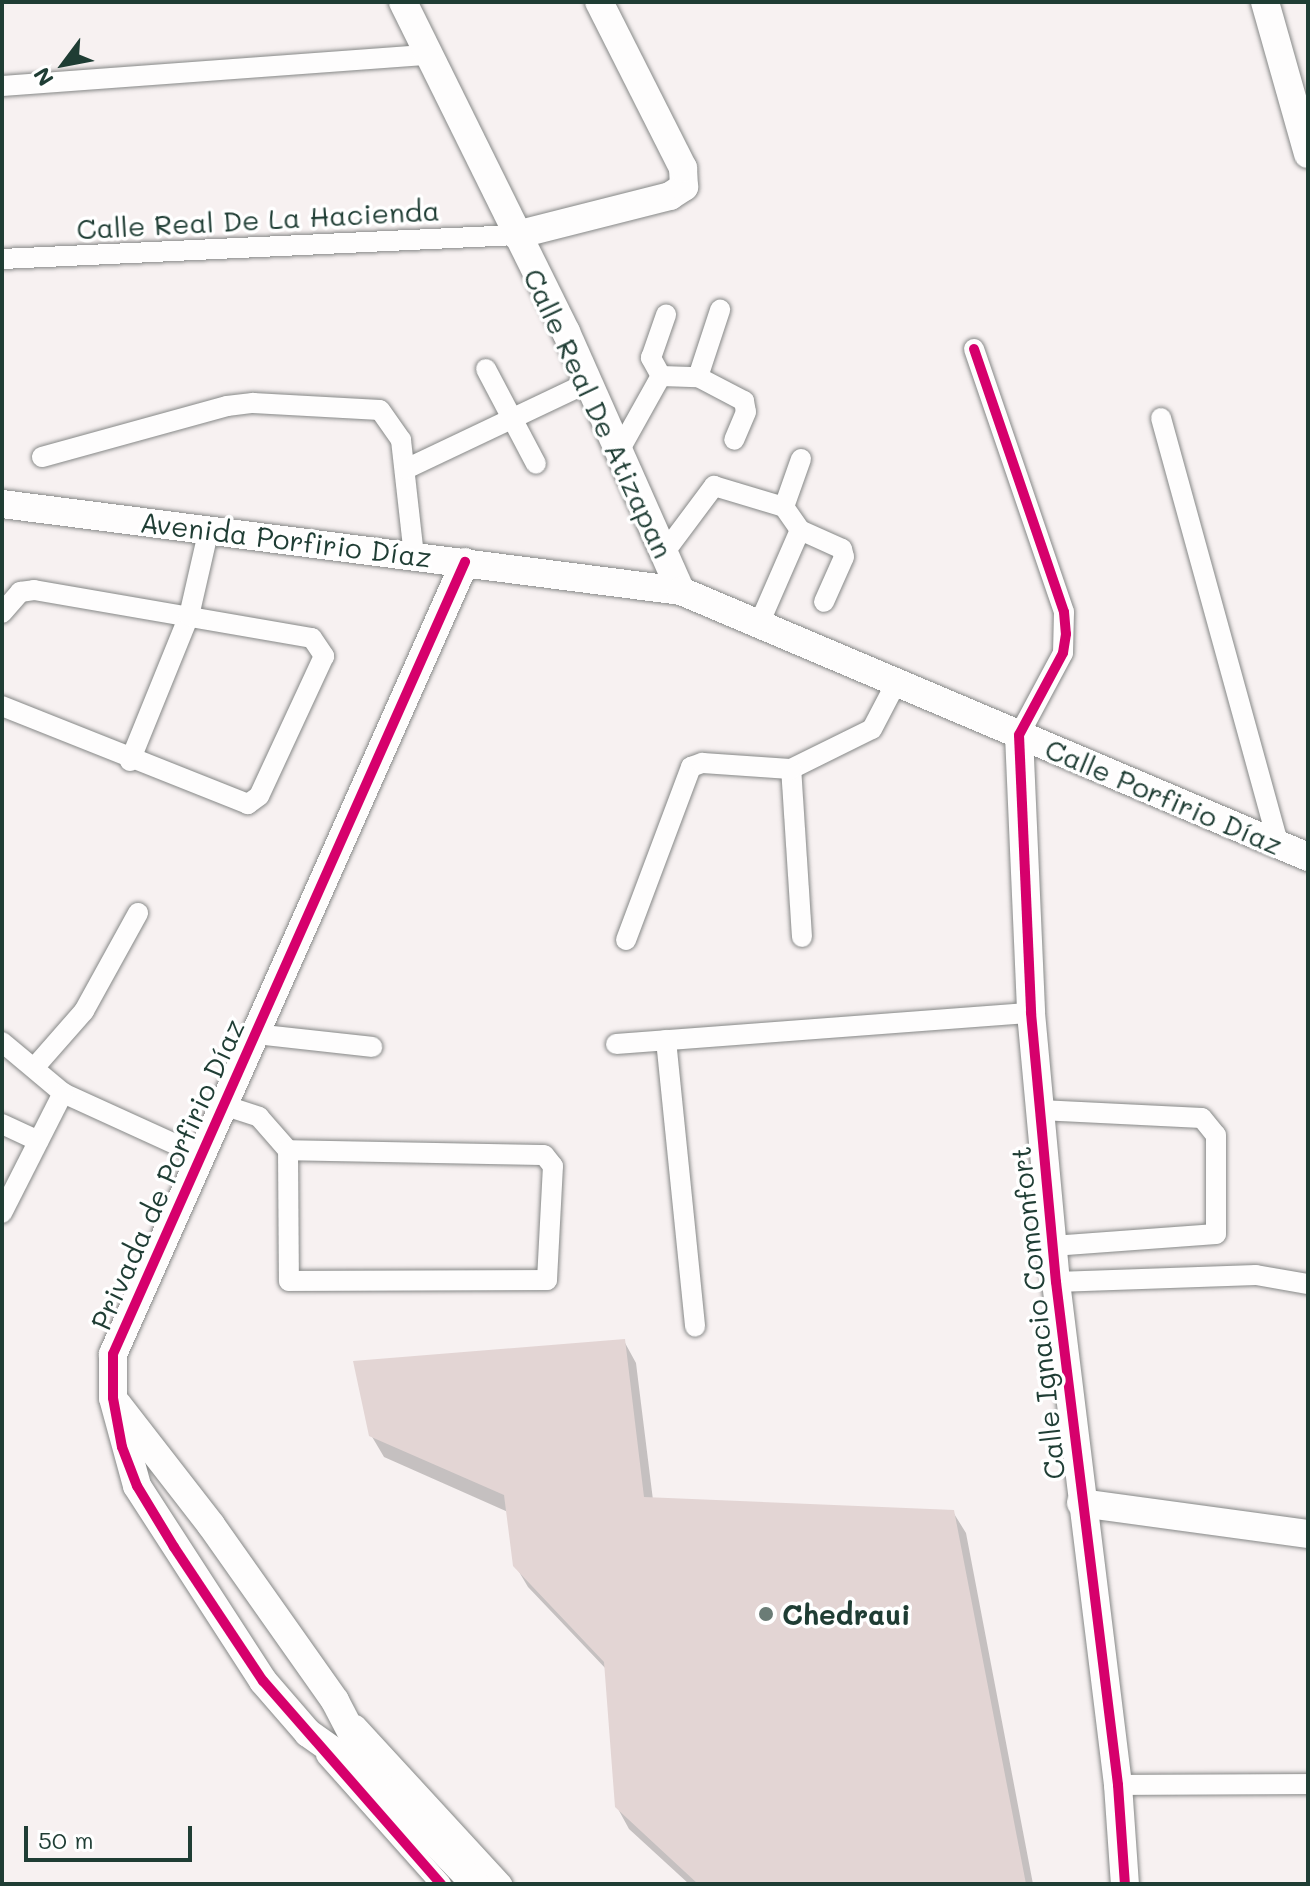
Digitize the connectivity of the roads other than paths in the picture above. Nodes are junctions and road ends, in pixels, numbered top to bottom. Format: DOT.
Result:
graph roads {
  1 [pos="403,2"];
  2 [pos="599,2"];
  3 [pos="1265,2"];
  4 [pos="428,55"];
  5 [pos="2,86"];
  6 [pos="1308,154"];
  7 [pos="516,235"];
  8 [pos="2,259"];
  9 [pos="720,310"];
  10 [pos="666,315"];
  11 [pos="974,349"];
  12 [pos="486,369"];
  13 [pos="661,376"];
  14 [pos="698,377"];
  15 [pos="589,382"];
  16 [pos="1161,418"];
  17 [pos="513,421"];
  18 [pos="734,440"];
  19 [pos="619,451"];
  20 [pos="42,457"];
  21 [pos="801,459"];
  22 [pos="536,464"];
  23 [pos="406,469"];
  24 [pos="2,504"];
  25 [pos="784,507"];
  26 [pos="209,529"];
  27 [pos="800,530"];
  28 [pos="664,553"];
  29 [pos="414,555"];
  30 [pos="465,562"];
  31 [pos="681,591"];
  32 [pos="824,602"];
  33 [pos="2,613"];
  34 [pos="189,616"];
  35 [pos="759,624"];
  36 [pos="896,683"];
  37 [pos="2,706"];
  38 [pos="1019,735"];
  39 [pos="130,761"];
  40 [pos="791,769"];
  41 [pos="1278,844"];
  42 [pos="1308,857"];
  43 [pos="138,913"];
  44 [pos="802,937"];
  45 [pos="626,940"];
  46 [pos="1031,1013"];
  47 [pos="255,1034"];
  48 [pos="666,1040"];
  49 [pos="2,1042"];
  50 [pos="616,1044"];
  51 [pos="372,1047"];
  52 [pos="34,1068"];
  53 [pos="63,1093"];
  54 [pos="223,1105"];
  55 [pos="1040,1110"];
  56 [pos="2,1124"];
  57 [pos="38,1141"];
  58 [pos="288,1150"];
  59 [pos="201,1156"];
  60 [pos="2,1213"];
  61 [pos="1052,1246"];
  62 [pos="1056,1282"];
  63 [pos="1308,1284"];
  64 [pos="695,1327"];
  65 [pos="113,1398"];
  66 [pos="1081,1503"];
  67 [pos="211,1525"];
  68 [pos="1308,1534"];
  69 [pos="174,1547"];
  70 [pos="335,1701"];
  71 [pos="308,1733"];
  72 [pos="349,1750"];
  73 [pos="1308,1784"];
  74 [pos="1118,1785"];
  75 [pos="441,1884"];
  76 [pos="475,1884"];
  77 [pos="502,1884"];
  78 [pos="1125,1884"];
  1 -- 4 [label="street, Calle Real De Atizapan"];
  2 -- 7 [label="street"];
  3 -- 6 [label="street"];
  4 -- 5 [label="street"];
  4 -- 7 [label="street, Calle Real De Atizapan"];
  7 -- 8 [label="street, Calle Real De La Hacienda"];
  7 -- 15 [label="street, Calle Real De Atizapan"];
  9 -- 14 [label="street"];
  10 -- 13 [label="street"];
  11 -- 38 [label="street"];
  12 -- 17 [label="street"];
  13 -- 14 [label="street"];
  13 -- 19 [label="street"];
  14 -- 18 [label="street"];
  15 -- 17 [label="street"];
  15 -- 19 [label="street, Calle Real De Atizapan"];
  16 -- 41 [label="street"];
  17 -- 22 [label="street"];
  17 -- 23 [label="street"];
  19 -- 28 [label="street, Calle Real De Atizapan"];
  20 -- 23 [label="street"];
  21 -- 25 [label="street"];
  23 -- 29 [label="street"];
  24 -- 26 [label="street, Avenida Porfirio Díaz"];
  25 -- 27 [label="street"];
  25 -- 28 [label="street"];
  26 -- 29 [label="street, Avenida Porfirio Díaz"];
  26 -- 34 [label="street"];
  27 -- 32 [label="street"];
  27 -- 35 [label="street"];
  28 -- 31 [label="street, Calle Real De Atizapan"];
  29 -- 30 [label="street, Avenida Porfirio Díaz"];
  30 -- 31 [label="street, Avenida Porfirio Díaz"];
  30 -- 47 [label="street, Privada de Porfirio Díaz"];
  31 -- 35 [label="street, Avenida Porfirio Díaz"];
  33 -- 34 [label="street"];
  34 -- 39 [label="street"];
  34 -- 39 [label="street"];
  35 -- 36 [label="street, Avenida Porfirio Díaz"];
  36 -- 38 [label="street, Avenida Porfirio Díaz"];
  36 -- 40 [label="street"];
  37 -- 39 [label="street"];
  38 -- 41 [label="street, Calle Porfirio Díaz"];
  38 -- 46 [label="street, Calle Ignacio Comonfort"];
  40 -- 44 [label="street"];
  40 -- 45 [label="street"];
  41 -- 42 [label="street, Calle Porfirio Díaz"];
  43 -- 52 [label="street"];
  46 -- 48 [label="street"];
  46 -- 55 [label="street, Calle Ignacio Comonfort"];
  47 -- 51 [label="street"];
  47 -- 54 [label="street, Privada de Porfirio Díaz"];
  48 -- 50 [label="street"];
  48 -- 64 [label="street"];
  49 -- 52 [label="street"];
  52 -- 53 [label="street"];
  53 -- 57 [label="street"];
  53 -- 59 [label="street"];
  54 -- 58 [label="street"];
  54 -- 59 [label="street, Privada de Porfirio Díaz"];
  55 -- 61 [label="street, Calle Ignacio Comonfort"];
  55 -- 61 [label="street"];
  56 -- 57 [label="street"];
  57 -- 60 [label="street"];
  58 -- 58 [label="street"];
  59 -- 65 [label="street, Privada de Porfirio Díaz"];
  61 -- 62 [label="street, Calle Ignacio Comonfort"];
  62 -- 63 [label="street"];
  62 -- 66 [label="street, Calle Ignacio Comonfort"];
  65 -- 67 [label="street"];
  65 -- 69 [label="street, Privada de Porfirio Díaz"];
  66 -- 68 [label="street"];
  66 -- 74 [label="street, Calle Ignacio Comonfort"];
  67 -- 69 [label="street"];
  67 -- 70 [label="street"];
  69 -- 71 [label="street, Privada de Porfirio Díaz"];
  70 -- 72 [label="street"];
  70 -- 77 [label="street"];
  71 -- 72 [label="street"];
  71 -- 75 [label="street, Privada de Porfirio Díaz"];
  72 -- 76 [label="street"];
  73 -- 74 [label="street"];
  74 -- 78 [label="street, Calle Ignacio Comonfort"];
}
